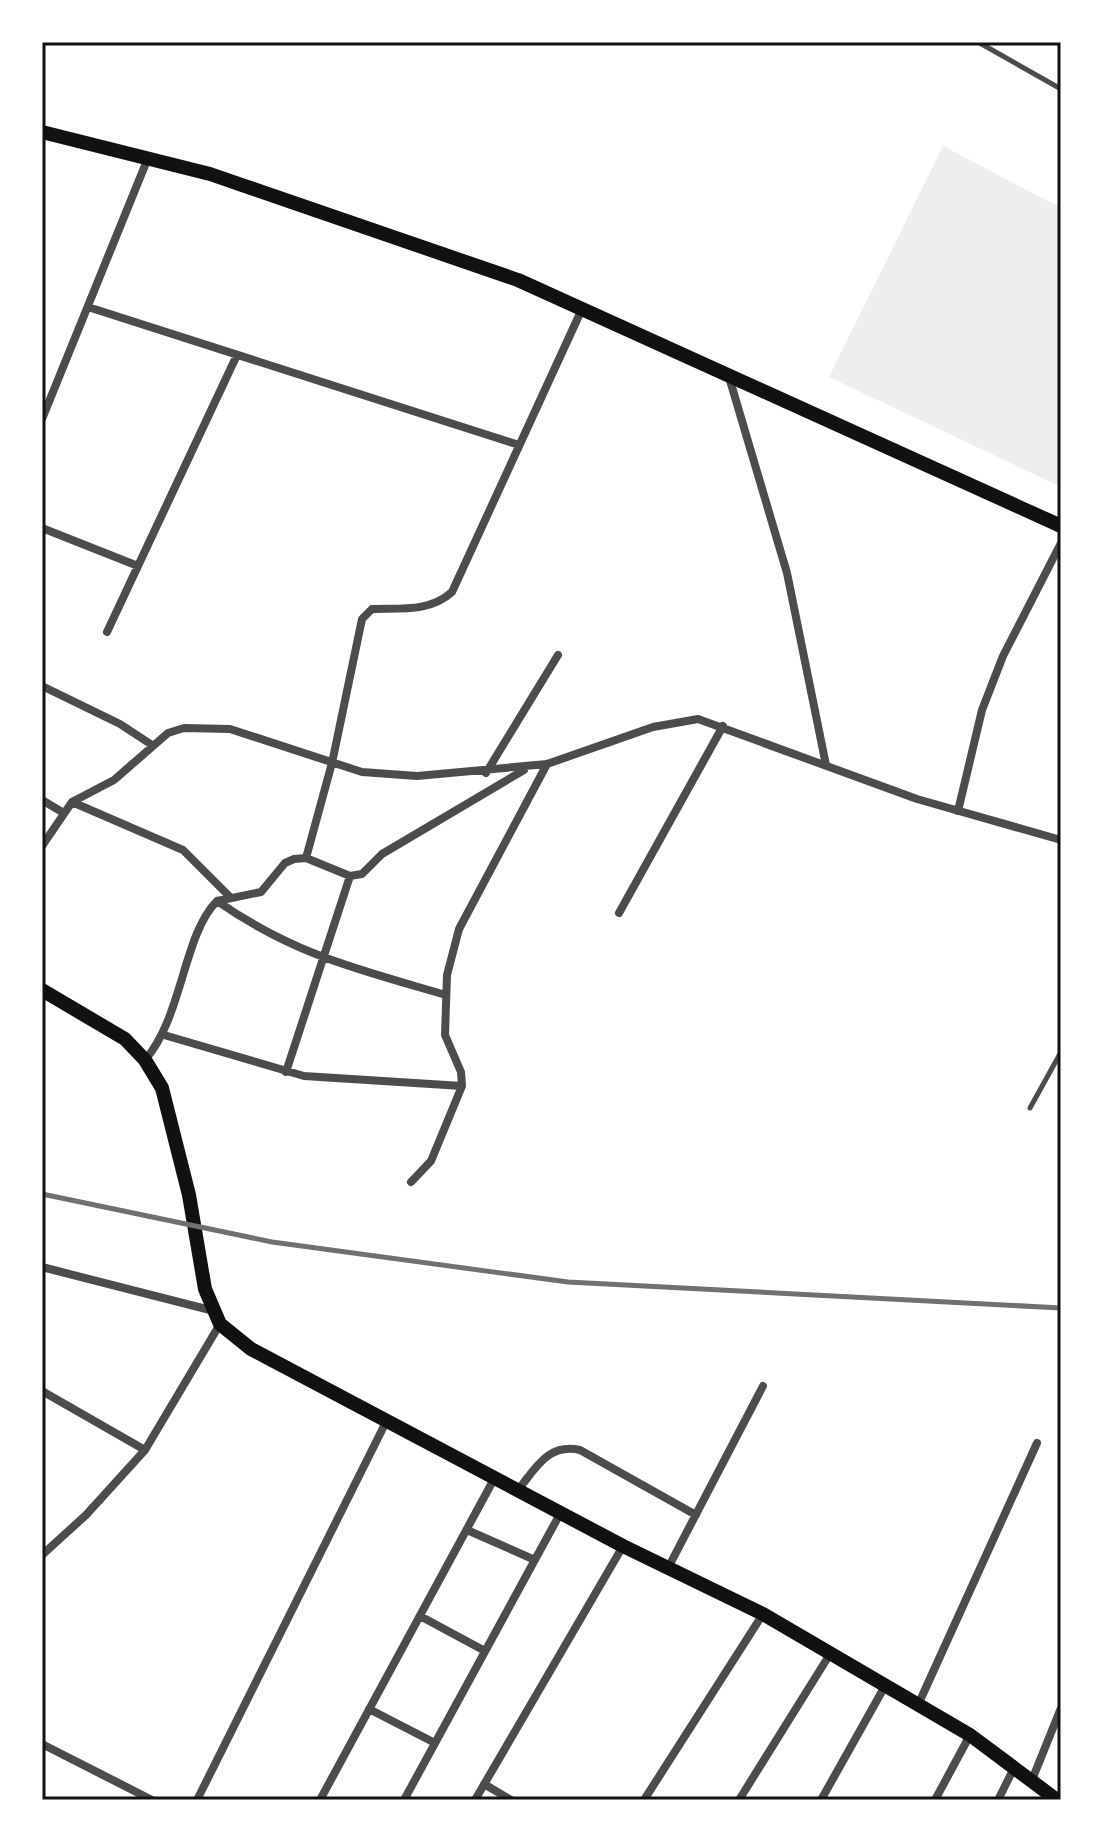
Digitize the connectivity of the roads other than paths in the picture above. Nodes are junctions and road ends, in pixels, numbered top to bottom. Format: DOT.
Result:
graph roads {
  1 [pos="978,42"];
  2 [pos="1061,89"];
  3 [pos="42,132"];
  4 [pos="148,158"];
  5 [pos="88,307"];
  6 [pos="582,309"];
  7 [pos="237,355"];
  8 [pos="729,376"];
  9 [pos="42,419"];
  10 [pos="519,445"];
  11 [pos="1061,526"];
  12 [pos="42,528"];
  13 [pos="1061,543"];
  14 [pos="138,566"];
  15 [pos="107,632"];
  16 [pos="558,655"];
  17 [pos="42,686"];
  18 [pos="723,726"];
  19 [pos="152,745"];
  20 [pos="332,763"];
  21 [pos="547,764"];
  22 [pos="826,765"];
  23 [pos="529,767"];
  24 [pos="486,773"];
  25 [pos="42,800"];
  26 [pos="72,802"];
  27 [pos="958,811"];
  28 [pos="62,812"];
  29 [pos="1061,840"];
  30 [pos="42,846"];
  31 [pos="306,858"];
  32 [pos="350,876"];
  33 [pos="231,898"];
  34 [pos="217,901"];
  35 [pos="619,913"];
  36 [pos="323,959"];
  37 [pos="42,990"];
  38 [pos="446,995"];
  39 [pos="164,1035"];
  40 [pos="1061,1052"];
  41 [pos="145,1060"];
  42 [pos="286,1072"];
  43 [pos="462,1086"];
  44 [pos="1030,1108"];
  45 [pos="411,1182"];
  46 [pos="42,1267"];
  47 [pos="217,1318"];
  48 [pos="763,1386"];
  49 [pos="42,1391"];
  50 [pos="386,1422"];
  51 [pos="1037,1443"];
  52 [pos="145,1450"];
  53 [pos="494,1479"];
  54 [pos="518,1490"];
  55 [pos="562,1511"];
  56 [pos="696,1515"];
  57 [pos="467,1530"];
  58 [pos="623,1546"];
  59 [pos="43,1552"];
  60 [pos="535,1560"];
  61 [pos="668,1568"];
  62 [pos="763,1614"];
  63 [pos="420,1616"];
  64 [pos="485,1651"];
  65 [pos="830,1654"];
  66 [pos="885,1686"];
  67 [pos="918,1706"];
  68 [pos="1061,1708"];
  69 [pos="369,1709"];
  70 [pos="970,1735"];
  71 [pos="435,1743"];
  72 [pos="42,1744"];
  73 [pos="1015,1767"];
  74 [pos="1032,1780"];
  75 [pos="484,1784"];
  76 [pos="152,1800"];
  77 [pos="197,1800"];
  78 [pos="320,1800"];
  79 [pos="404,1800"];
  80 [pos="475,1800"];
  81 [pos="511,1800"];
  82 [pos="644,1800"];
  83 [pos="739,1800"];
  84 [pos="821,1800"];
  85 [pos="935,1800"];
  86 [pos="998,1800"];
  87 [pos="1057,1800"];
  1 -- 2 [label="lane"];
  3 -- 4 [label="main road"];
  4 -- 5 [label="street"];
  4 -- 6 [label="main road"];
  5 -- 7 [label="street"];
  5 -- 9 [label="street"];
  6 -- 8 [label="main road"];
  6 -- 10 [label="street"];
  7 -- 10 [label="street"];
  7 -- 14 [label="street"];
  8 -- 11 [label="main road"];
  8 -- 22 [label="street"];
  10 -- 20 [label="street"];
  12 -- 14 [label="street"];
  13 -- 27 [label="street"];
  14 -- 15 [label="street"];
  16 -- 24 [label="street"];
  17 -- 19 [label="street"];
  18 -- 21 [label="street"];
  18 -- 22 [label="street"];
  18 -- 35 [label="street"];
  19 -- 20 [label="street"];
  19 -- 26 [label="street"];
  20 -- 24 [label="street"];
  20 -- 31 [label="street"];
  21 -- 23 [label="street"];
  21 -- 38 [label="street"];
  22 -- 27 [label="street"];
  23 -- 24 [label="street"];
  23 -- 32 [label="street"];
  25 -- 28 [label="street"];
  26 -- 28 [label="street"];
  26 -- 33 [label="street"];
  27 -- 29 [label="street"];
  28 -- 30 [label="street"];
  31 -- 32 [label="street"];
  31 -- 33 [label="street"];
  32 -- 36 [label="street"];
  33 -- 34 [label="street"];
  34 -- 36 [label="street"];
  34 -- 39 [label="street"];
  36 -- 38 [label="street"];
  36 -- 42 [label="street"];
  37 -- 41 [label="main road"];
  38 -- 43 [label="street"];
  39 -- 41 [label="street"];
  39 -- 42 [label="street"];
  40 -- 44 [label="lane"];
  41 -- 47 [label="main road"];
  42 -- 43 [label="street"];
  43 -- 45 [label="street"];
  46 -- 47 [label="street"];
  47 -- 50 [label="main road"];
  47 -- 52 [label="street"];
  48 -- 56 [label="street"];
  49 -- 52 [label="street"];
  50 -- 53 [label="main road"];
  50 -- 77 [label="street"];
  51 -- 67 [label="street"];
  52 -- 59 [label="street"];
  53 -- 54 [label="main road"];
  53 -- 57 [label="street"];
  54 -- 55 [label="main road"];
  54 -- 56 [label="street"];
  55 -- 58 [label="main road"];
  55 -- 60 [label="street"];
  56 -- 61 [label="street"];
  57 -- 60 [label="street"];
  57 -- 63 [label="street"];
  58 -- 61 [label="main road"];
  58 -- 75 [label="street"];
  60 -- 64 [label="street"];
  61 -- 62 [label="main road"];
  62 -- 65 [label="main road"];
  62 -- 82 [label="street"];
  63 -- 64 [label="street"];
  63 -- 69 [label="street"];
  64 -- 71 [label="street"];
  65 -- 66 [label="main road"];
  65 -- 83 [label="street"];
  66 -- 67 [label="main road"];
  66 -- 84 [label="street"];
  67 -- 70 [label="main road"];
  68 -- 74 [label="street"];
  69 -- 71 [label="street"];
  69 -- 78 [label="street"];
  70 -- 73 [label="main road"];
  70 -- 85 [label="street"];
  71 -- 79 [label="street"];
  72 -- 76 [label="street"];
  73 -- 74 [label="main road"];
  73 -- 86 [label="street"];
  74 -- 87 [label="main road"];
  75 -- 80 [label="street"];
  75 -- 81 [label="street"];
}
